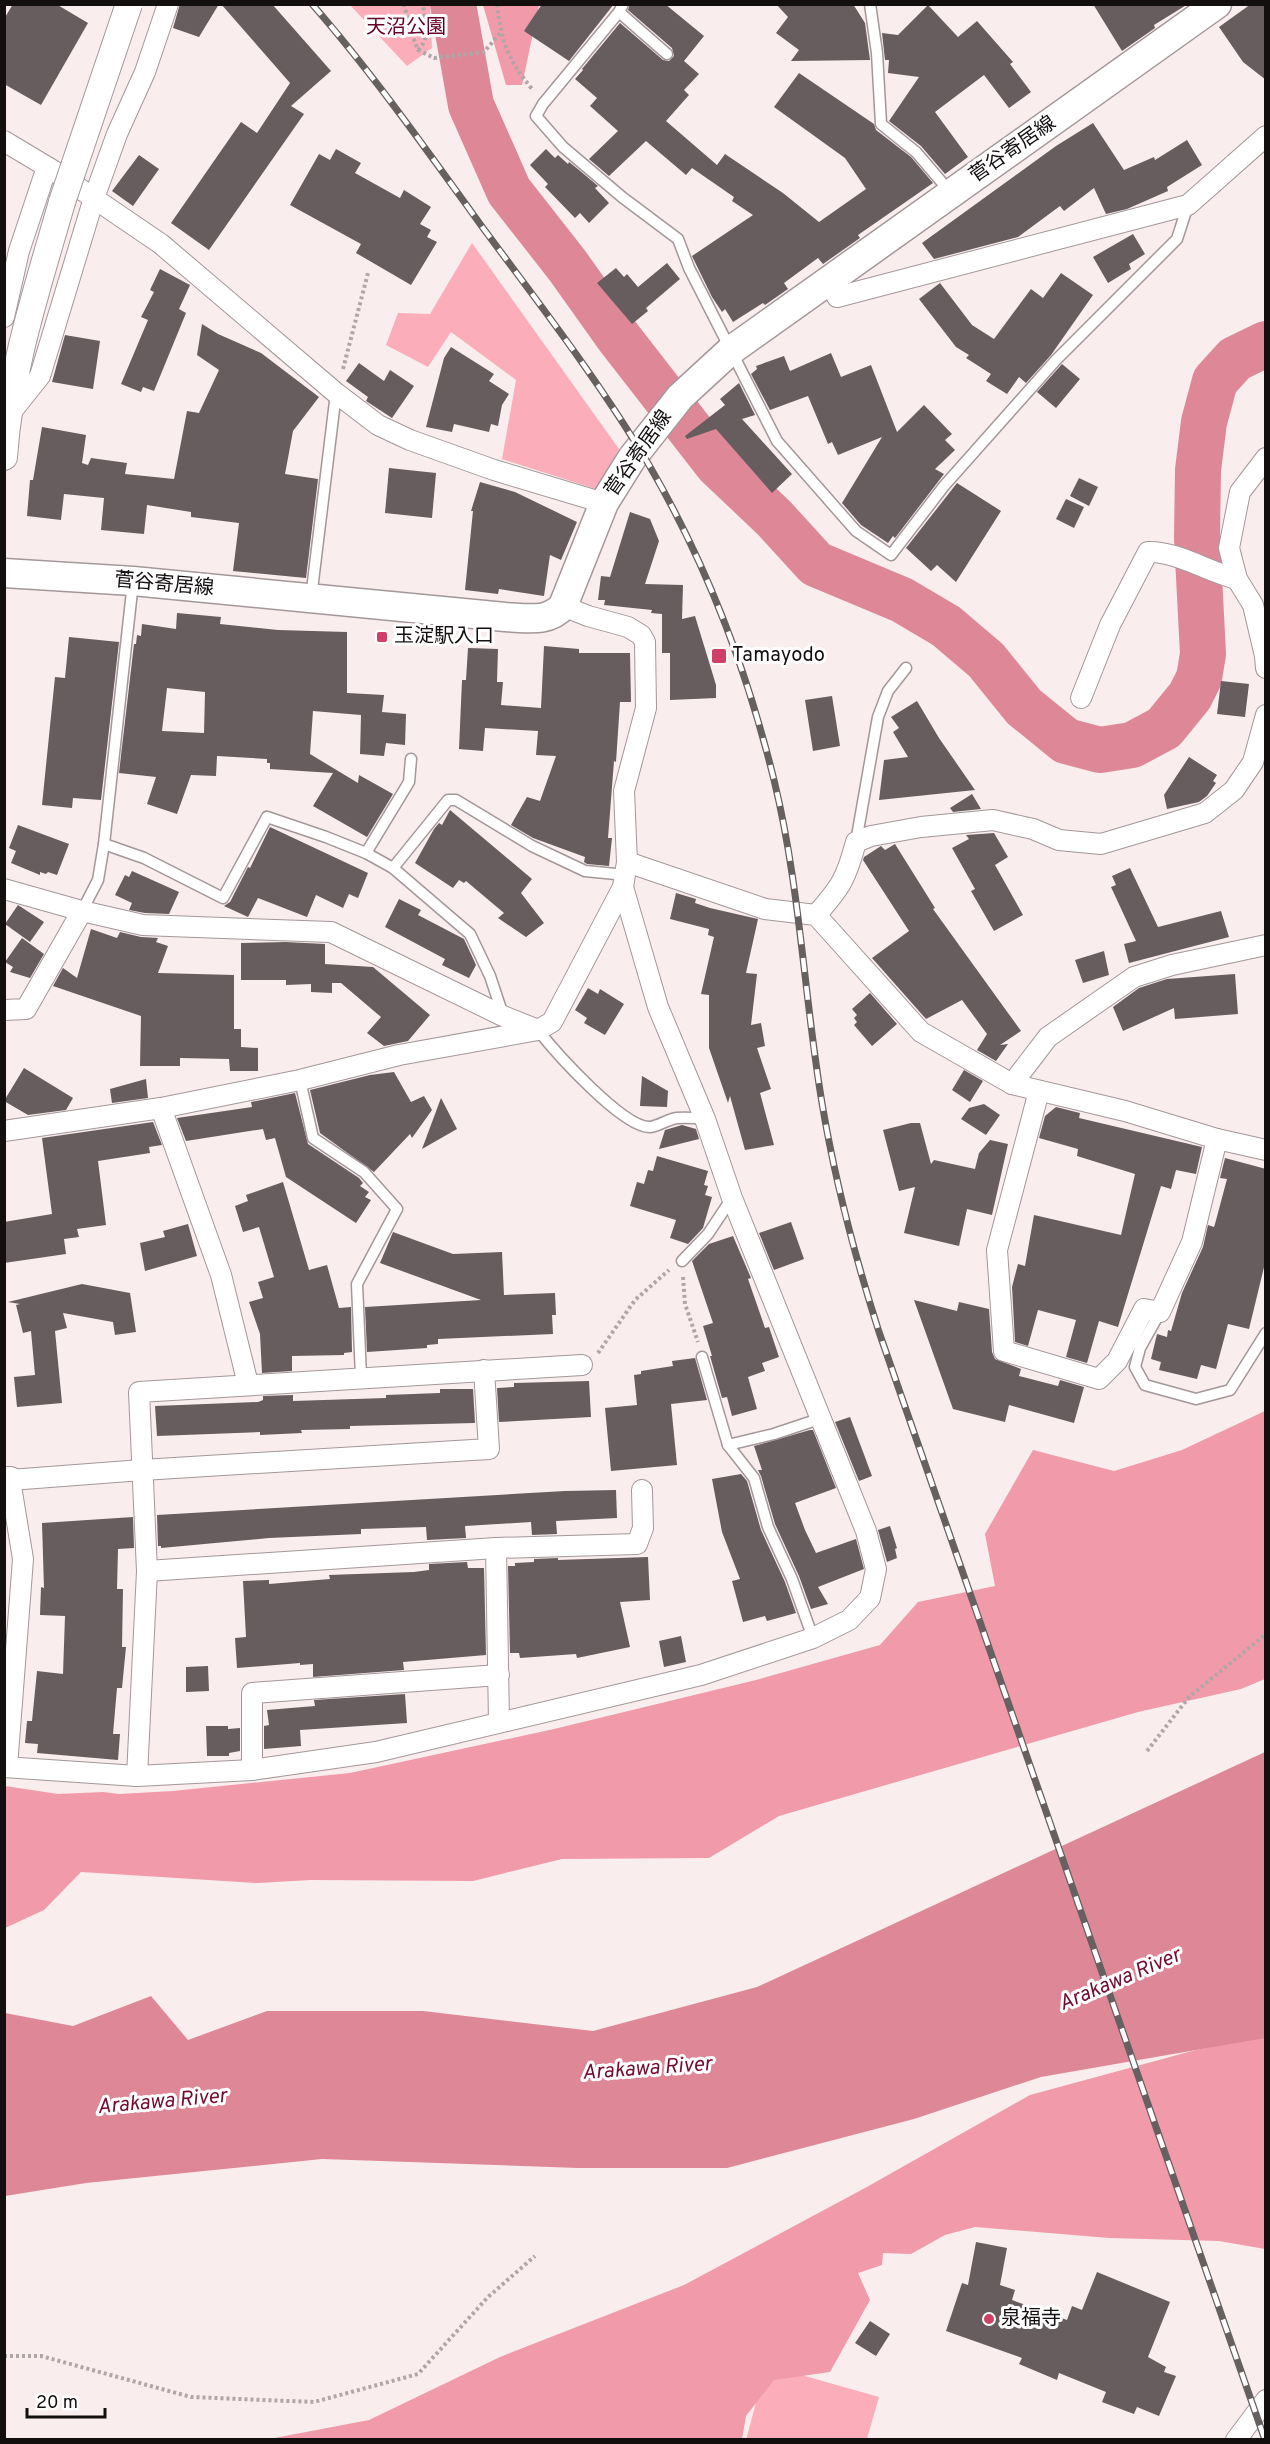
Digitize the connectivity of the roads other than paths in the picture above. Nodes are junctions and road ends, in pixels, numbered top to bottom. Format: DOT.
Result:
graph roads {
  1 [pos="129,4"];
  2 [pos="168,4"];
  3 [pos="870,4"];
  4 [pos="1217,4"];
  5 [pos="621,8"];
  6 [pos="668,54"];
  7 [pos="1266,136"];
  8 [pos="4,141"];
  9 [pos="47,168"];
  10 [pos="952,194"];
  11 [pos="94,198"];
  12 [pos="1188,205"];
  13 [pos="830,281"];
  14 [pos="4,317"];
  15 [pos="730,351"];
  16 [pos="336,393"];
  17 [pos="6,414"];
  18 [pos="4,458"];
  19 [pos="1266,458"];
  20 [pos="604,503"];
  21 [pos="4,573"];
  22 [pos="1228,577"];
  23 [pos="133,581"];
  24 [pos="311,598"];
  25 [pos="563,606"];
  26 [pos="906,668"];
  27 [pos="1266,668"];
  28 [pos="1081,698"];
  29 [pos="1266,715"];
  30 [pos="411,759"];
  31 [pos="856,842"];
  32 [pos="104,844"];
  33 [pos="366,853"];
  34 [pos="393,868"];
  35 [pos="625,875"];
  36 [pos="4,889"];
  37 [pos="82,911"];
  38 [pos="816,915"];
  39 [pos="1266,945"];
  40 [pos="4,1010"];
  41 [pos="503,1016"];
  42 [pos="538,1030"];
  43 [pos="300,1080"];
  44 [pos="1012,1084"];
  45 [pos="1039,1091"];
  46 [pos="161,1108"];
  47 [pos="705,1119"];
  48 [pos="4,1131"];
  49 [pos="1217,1138"];
  50 [pos="1266,1149"];
  51 [pos="732,1198"];
  52 [pos="682,1261"];
  53 [pos="1160,1312"];
  54 [pos="1266,1333"];
  55 [pos="702,1357"];
  56 [pos="582,1365"];
  57 [pos="484,1370"];
  58 [pos="361,1377"];
  59 [pos="248,1384"];
  60 [pos="819,1419"];
  61 [pos="728,1445"];
  62 [pos="142,1470"];
  63 [pos="7,1480"];
  64 [pos="642,1490"];
  65 [pos="496,1548"];
  66 [pos="147,1571"];
  67 [pos="813,1638"];
  68 [pos="499,1676"];
  69 [pos="499,1722"];
  70 [pos="6,1767"];
  71 [pos="252,1770"];
  72 [pos="137,1776"];
  73 [pos="1266,2400"];
  74 [pos="1236,2439"];
  1 -- 17 [label="street, bridge"];
  2 -- 11 [label="street"];
  3 -- 10 [label="lane"];
  4 -- 10 [label="main road, 菅谷寄居線"];
  5 -- 6 [label="lane"];
  5 -- 15 [label="lane"];
  7 -- 12 [label="street"];
  8 -- 9 [label="street"];
  9 -- 11 [label="street"];
  9 -- 14 [label="street"];
  10 -- 13 [label="main road, 菅谷寄居線"];
  11 -- 16 [label="street"];
  11 -- 17 [label="street"];
  12 -- 13 [label="street"];
  12 -- 15 [label="lane"];
  13 -- 15 [label="main road, 菅谷寄居線"];
  15 -- 20 [label="main road, 菅谷寄居線"];
  16 -- 20 [label="street"];
  16 -- 24 [label="lane"];
  17 -- 18 [label="street"];
  19 -- 22 [label="street"];
  20 -- 25 [label="main road, 菅谷寄居線"];
  21 -- 23 [label="main road, 菅谷寄居線"];
  22 -- 27 [label="street"];
  22 -- 28 [label="street"];
  23 -- 24 [label="main road, 菅谷寄居線"];
  23 -- 32 [label="lane"];
  24 -- 25 [label="main road, 菅谷寄居線"];
  25 -- 35 [label="street"];
  26 -- 31 [label="lane"];
  29 -- 31 [label="street"];
  30 -- 33 [label="lane"];
  31 -- 38 [label="street"];
  32 -- 33 [label="lane"];
  32 -- 37 [label="lane"];
  33 -- 34 [label="lane"];
  34 -- 35 [label="lane"];
  34 -- 41 [label="lane"];
  35 -- 38 [label="street"];
  35 -- 42 [label="street"];
  35 -- 47 [label="street"];
  36 -- 37 [label="street"];
  37 -- 40 [label="street"];
  37 -- 41 [label="street"];
  38 -- 44 [label="street"];
  39 -- 44 [label="street"];
  41 -- 42 [label="street"];
  42 -- 43 [label="street"];
  42 -- 47 [label="lane"];
  43 -- 46 [label="street"];
  43 -- 58 [label="lane"];
  44 -- 45 [label="street"];
  45 -- 49 [label="street"];
  45 -- 53 [label="street"];
  46 -- 48 [label="street"];
  46 -- 59 [label="street"];
  47 -- 51 [label="street"];
  49 -- 50 [label="street"];
  49 -- 53 [label="street"];
  51 -- 52 [label="lane"];
  51 -- 60 [label="street"];
  53 -- 54 [label="lane"];
  55 -- 61 [label="lane"];
  56 -- 57 [label="street"];
  57 -- 58 [label="street"];
  57 -- 62 [label="street"];
  58 -- 59 [label="street"];
  59 -- 62 [label="street"];
  60 -- 61 [label="lane"];
  60 -- 67 [label="street"];
  61 -- 67 [label="lane"];
  62 -- 63 [label="street"];
  62 -- 66 [label="street"];
  63 -- 70 [label="street"];
  64 -- 65 [label="street"];
  65 -- 66 [label="street"];
  65 -- 68 [label="street"];
  66 -- 72 [label="street"];
  67 -- 69 [label="street"];
  68 -- 69 [label="street"];
  68 -- 71 [label="street"];
  69 -- 71 [label="street"];
  70 -- 72 [label="street"];
  71 -- 72 [label="street"];
  73 -- 74 [label="street"];
}
